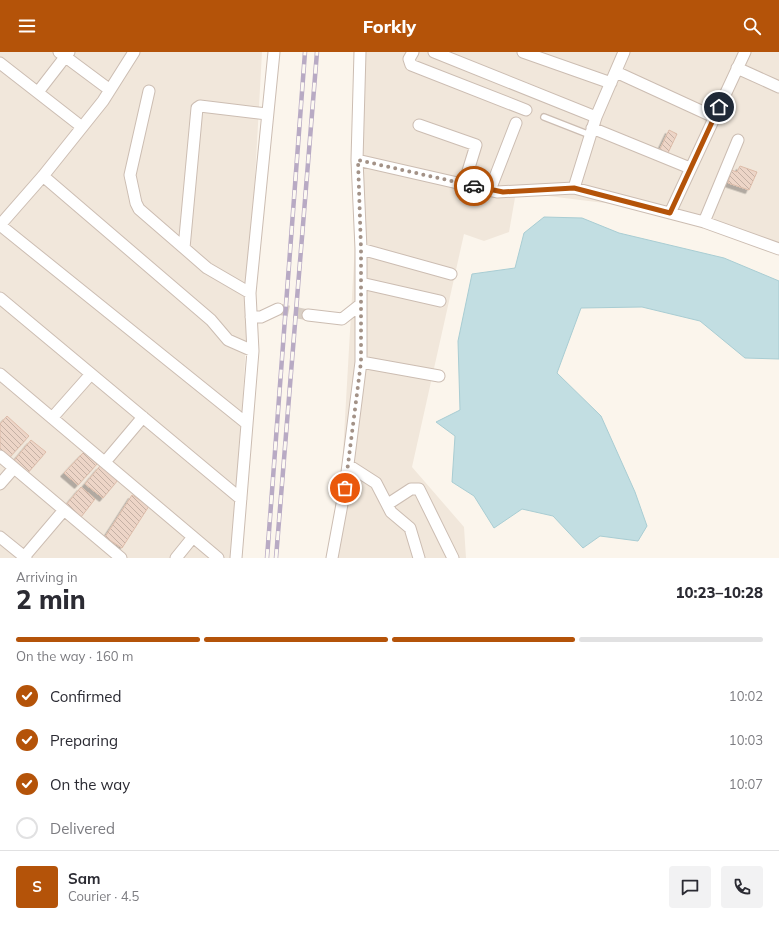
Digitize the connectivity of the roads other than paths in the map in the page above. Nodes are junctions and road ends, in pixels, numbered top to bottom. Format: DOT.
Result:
graph roads {
  1 [pos="134,52"];
  2 [pos="274,52"];
  3 [pos="360,52"];
  4 [pos="413,52"];
  5 [pos="434,52"];
  6 [pos="523,52"];
  7 [pos="624,52"];
  8 [pos="745,52"];
  9 [pos="65,54"];
  10 [pos="0,63"];
  11 [pos="737,68"];
  12 [pos="616,72"];
  13 [pos="611,83"];
  14 [pos="779,87"];
  15 [pos="110,90"];
  16 [pos="149,91"];
  17 [pos="38,92"];
  18 [pos="526,110"];
  19 [pos="267,114"];
  20 [pos="544,116"];
  21 [pos="596,117"];
  22 [pos="714,117"];
  23 [pos="516,123"];
  24 [pos="419,125"];
  25 [pos="82,127"];
  26 [pos="591,132"];
  27 [pos="738,140"];
  28 [pos="358,160"];
  29 [pos="690,168"];
  30 [pos="43,176"];
  31 [pos="464,184"];
  32 [pos="574,188"];
  33 [pos="490,190"];
  34 [pos="670,213"];
  35 [pos="704,222"];
  36 [pos="0,225"];
  37 [pos="184,248"];
  38 [pos="361,249"];
  39 [pos="779,249"];
  40 [pos="451,274"];
  41 [pos="361,283"];
  42 [pos="250,293"];
  43 [pos="0,298"];
  44 [pos="440,301"];
  45 [pos="361,304"];
  46 [pos="278,309"];
  47 [pos="308,315"];
  48 [pos="251,316"];
  49 [pos="253,351"];
  50 [pos="361,362"];
  51 [pos="0,374"];
  52 [pos="91,374"];
  53 [pos="439,376"];
  54 [pos="143,417"];
  55 [pos="52,418"];
  56 [pos="246,423"];
  57 [pos="0,456"];
  58 [pos="105,462"];
  59 [pos="348,465"];
  60 [pos="14,468"];
  61 [pos="0,484"];
  62 [pos="241,499"];
  63 [pos="388,504"];
  64 [pos="64,510"];
  65 [pos="0,537"];
  66 [pos="193,537"];
  67 [pos="25,557"];
  68 [pos="121,558"];
  69 [pos="176,558"];
  70 [pos="218,558"];
  71 [pos="236,558"];
  72 [pos="332,558"];
  73 [pos="419,558"];
  74 [pos="453,558"];
  1 -- 15 [label="street"];
  2 -- 19 [label="street"];
  3 -- 28 [label="street"];
  4 -- 18 [label="street"];
  5 -- 21 [label="street"];
  6 -- 13 [label="street"];
  7 -- 12 [label="street"];
  8 -- 11 [label="street"];
  9 -- 15 [label="street"];
  9 -- 17 [label="street"];
  10 -- 17 [label="street"];
  11 -- 14 [label="street"];
  11 -- 22 [label="street"];
  12 -- 13 [label="street"];
  12 -- 22 [label="street"];
  13 -- 21 [label="street"];
  15 -- 25 [label="street"];
  16 -- 37 [label="street"];
  17 -- 25 [label="street"];
  19 -- 37 [label="street"];
  19 -- 42 [label="street"];
  20 -- 26 [label="lane"];
  21 -- 26 [label="street"];
  22 -- 29 [label="street"];
  23 -- 33 [label="street"];
  24 -- 31 [label="street"];
  25 -- 30 [label="street"];
  26 -- 29 [label="street"];
  26 -- 32 [label="street"];
  27 -- 35 [label="street"];
  28 -- 31 [label="street"];
  28 -- 38 [label="street"];
  29 -- 34 [label="street"];
  30 -- 36 [label="street"];
  30 -- 49 [label="street"];
  31 -- 33 [label="street"];
  32 -- 33 [label="street"];
  32 -- 34 [label="street"];
  34 -- 35 [label="street"];
  35 -- 39 [label="street"];
  36 -- 56 [label="street"];
  37 -- 42 [label="street"];
  38 -- 40 [label="street"];
  38 -- 41 [label="street"];
  41 -- 44 [label="street"];
  41 -- 45 [label="street"];
  42 -- 48 [label="street"];
  43 -- 52 [label="street"];
  45 -- 47 [label="street"];
  45 -- 50 [label="street"];
  46 -- 48 [label="street"];
  48 -- 49 [label="street"];
  49 -- 56 [label="street"];
  50 -- 53 [label="street"];
  50 -- 59 [label="street"];
  51 -- 55 [label="street"];
  52 -- 54 [label="street"];
  52 -- 55 [label="street"];
  54 -- 58 [label="street"];
  54 -- 62 [label="street"];
  55 -- 58 [label="street"];
  56 -- 62 [label="street"];
  57 -- 60 [label="street"];
  58 -- 66 [label="street"];
  59 -- 63 [label="street"];
  59 -- 72 [label="street"];
  60 -- 61 [label="street"];
  60 -- 64 [label="street"];
  62 -- 71 [label="street"];
  63 -- 73 [label="street"];
  63 -- 74 [label="street"];
  64 -- 67 [label="street"];
  64 -- 68 [label="street"];
  65 -- 67 [label="street"];
  66 -- 69 [label="street"];
  66 -- 70 [label="street"];
}
